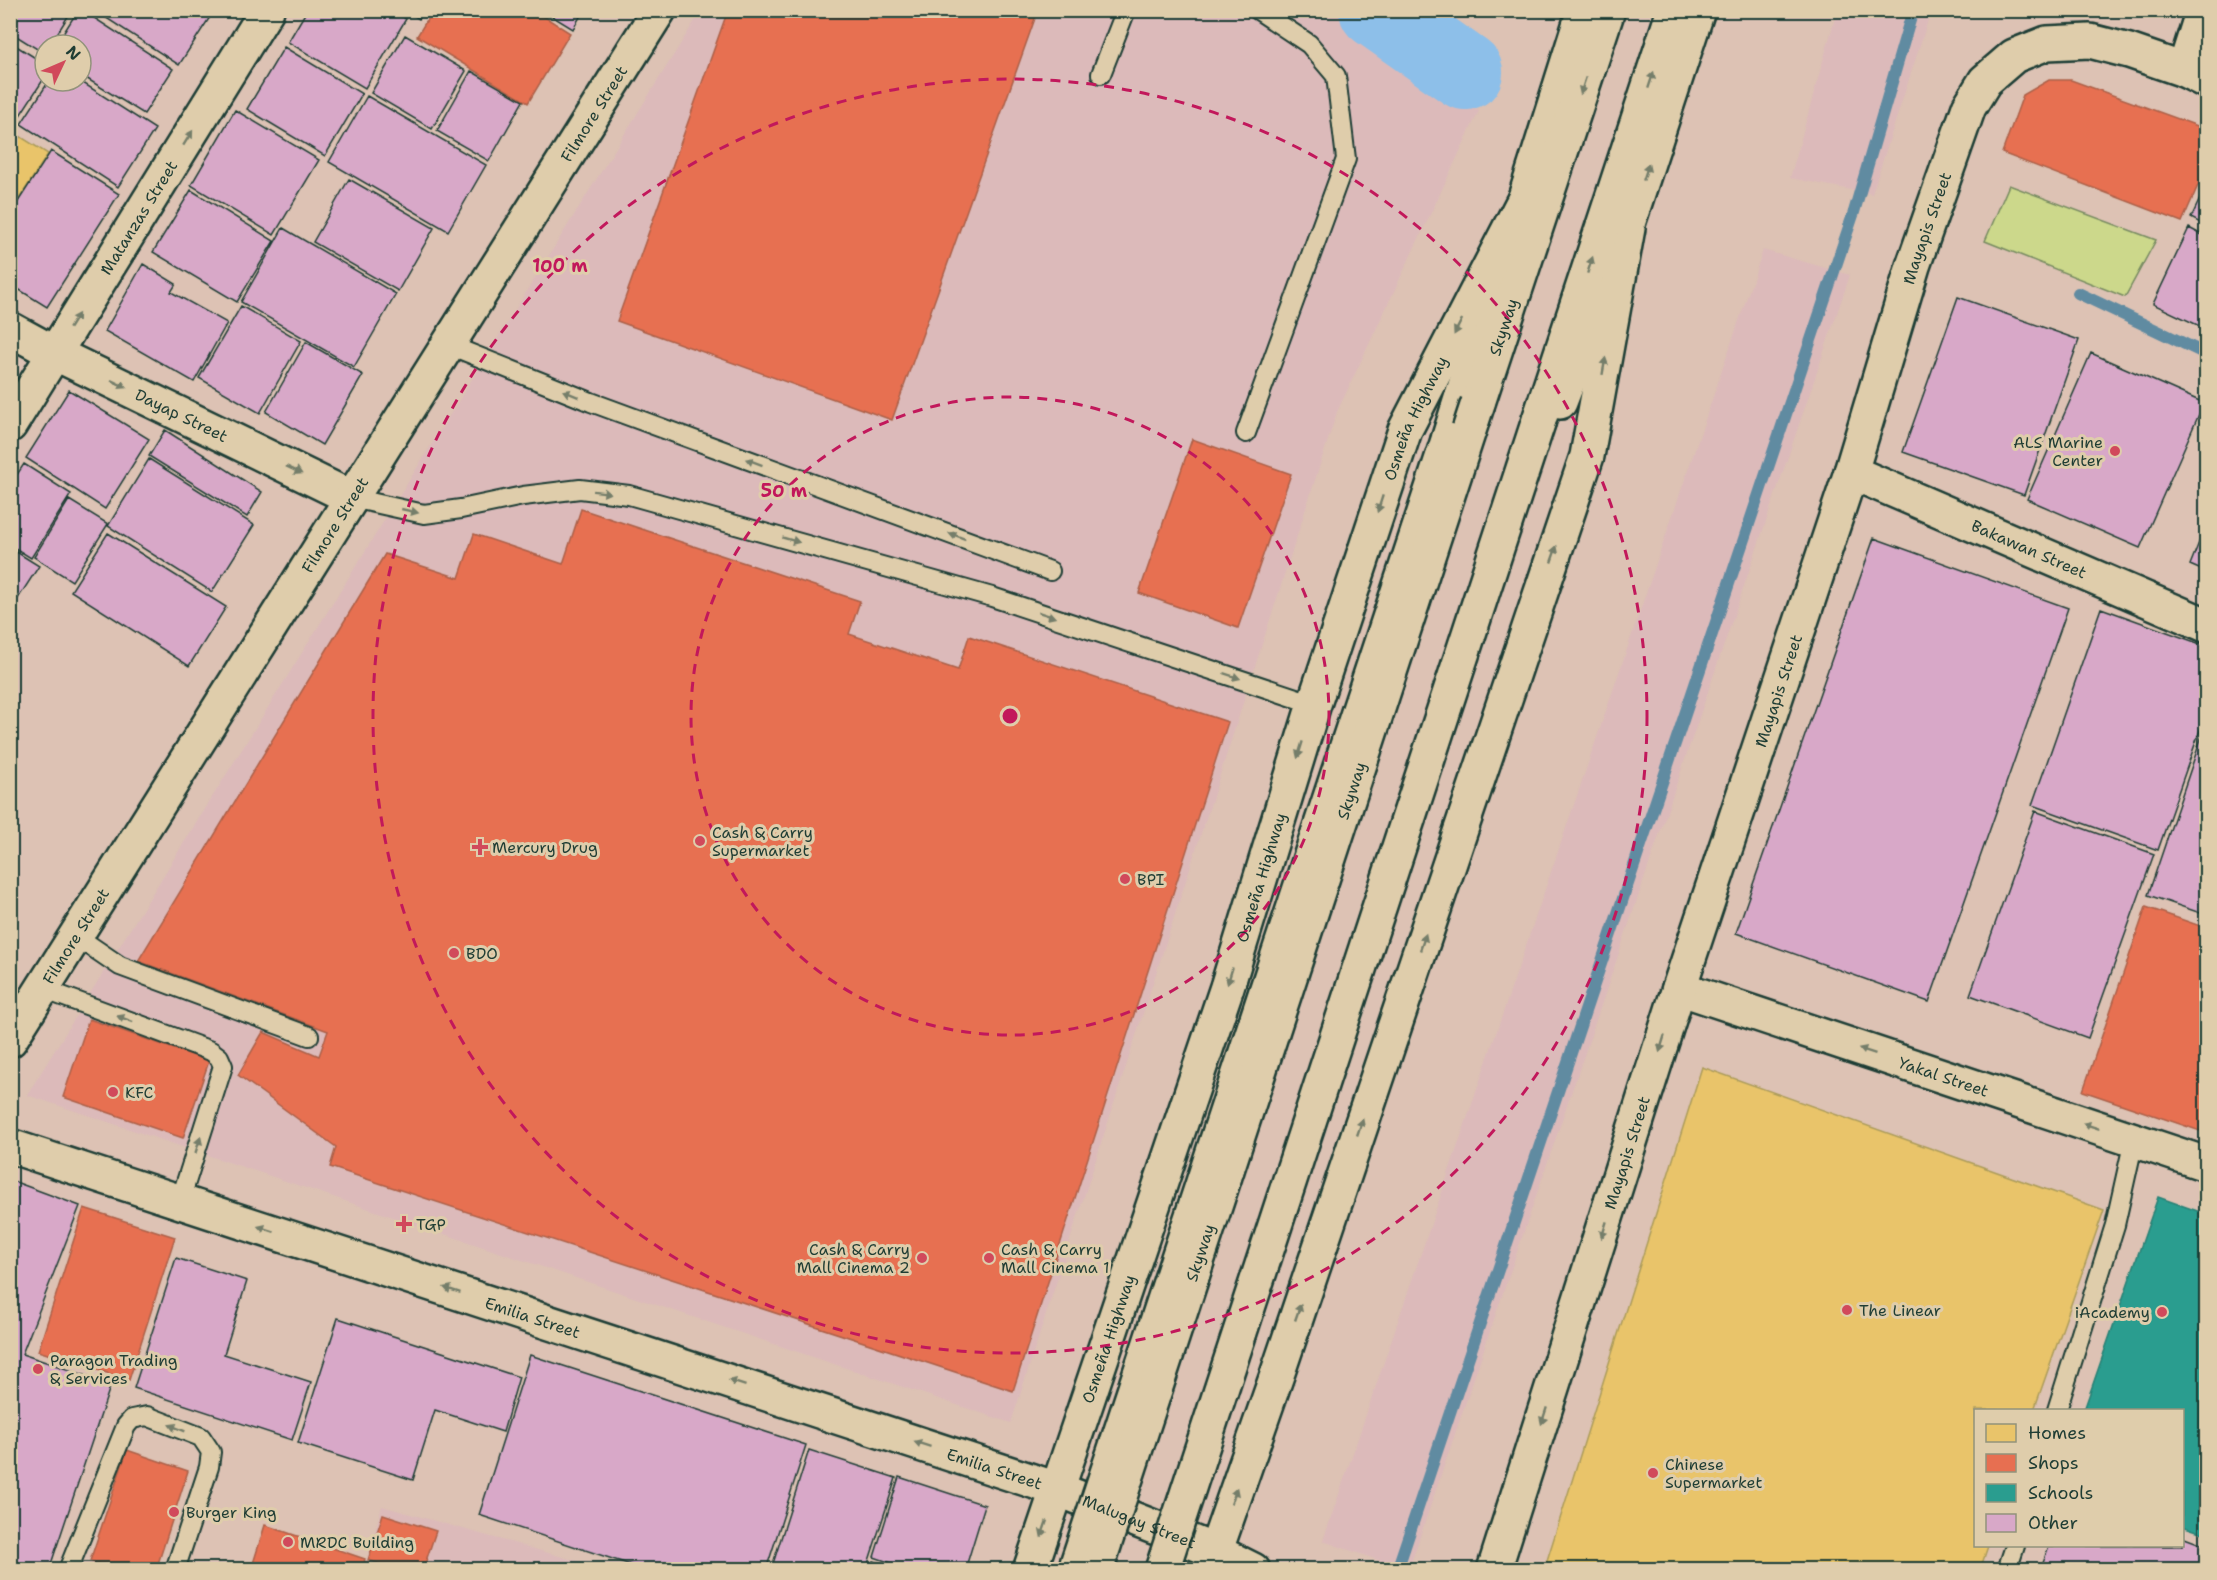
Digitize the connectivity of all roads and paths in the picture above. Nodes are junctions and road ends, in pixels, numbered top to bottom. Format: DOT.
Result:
graph roads {
  1 [pos="267,10"];
  2 [pos="659,10"];
  3 [pos="1126,10"];
  4 [pos="1258,10"];
  5 [pos="1584,10"];
  6 [pos="1608,10"];
  7 [pos="1674,10"];
  8 [pos="1698,10"];
  9 [pos="2203,10"];
  10 [pos="1101,74"];
  11 [pos="2195,75"];
  12 [pos="1524,200"];
  13 [pos="1628,228"];
  14 [pos="10,329"];
  15 [pos="449,345"];
  16 [pos="54,353"];
  17 [pos="10,425"];
  18 [pos="1246,433"];
  19 [pos="1851,471"];
  20 [pos="352,498"];
  21 [pos="1050,571"];
  22 [pos="2206,625"];
  23 [pos="1314,704"];
  24 [pos="76,936"];
  25 [pos="1679,988"];
  26 [pos="43,989"];
  27 [pos="309,1036"];
  28 [pos="10,1040"];
  29 [pos="2134,1140"];
  30 [pos="10,1146"];
  31 [pos="2206,1164"];
  32 [pos="180,1201"];
  33 [pos="2057,1409"];
  34 [pos="1057,1489"];
  35 [pos="2014,1547"];
  36 [pos="1212,1560"];
  37 [pos="68,1569"];
  38 [pos="174,1569"];
  39 [pos="1030,1569"];
  40 [pos="1075,1569"];
  41 [pos="1096,1569"];
  42 [pos="1162,1569"];
  43 [pos="1175,1569"];
  44 [pos="1253,1569"];
  45 [pos="1494,1569"];
  46 [pos="2007,1569"];
  16 -- 1 [label="main road, Matanzas Street, one-way"];
  2 -- 15 [label="main road, Filmore Street"];
  3 -- 10 [label="lane"];
  4 -- 18 [label="lane"];
  5 -- 12 [label="main road, Osmeña Highway"];
  6 -- 41 [label="main road, Skyway, one-way, bridge"];
  42 -- 7 [label="main road, one-way, bridge"];
  13 -- 8 [label="main road, one-way"];
  9 -- 11 [label="main road, Mayapis Street"];
  11 -- 19 [label="main road, Mayapis Street"];
  12 -- 23 [label="main road, Osmeña Highway, one-way"];
  12 -- 40 [label="main road, Osmeña Highway, bridge"];
  36 -- 13 [label="main road, one-way"];
  13 -- 43 [label="main road"];
  14 -- 16 [label="main road, Dayap Street"];
  15 -- 20 [label="main road, Filmore Street"];
  21 -- 15 [label="lane, one-way"];
  16 -- 17 [label="main road, Matanzas Street"];
  16 -- 20 [label="main road, Dayap Street, one-way"];
  19 -- 22 [label="main road, Bakawan Street"];
  19 -- 25 [label="main road, Mayapis Street"];
  20 -- 23 [label="lane, one-way"];
  20 -- 24 [label="main road, Filmore Street"];
  23 -- 34 [label="main road, Osmeña Highway, one-way"];
  24 -- 26 [label="main road, Filmore Street"];
  24 -- 27 [label="lane"];
  29 -- 25 [label="main road, Yakal Street, one-way"];
  25 -- 45 [label="main road, Mayapis Street, one-way"];
  26 -- 28 [label="main road, Filmore Street"];
  32 -- 26 [label="lane, one-way"];
  29 -- 31 [label="main road, Yakal Street"];
  29 -- 33 [label="lane"];
  30 -- 32 [label="main road, Emilia Street"];
  34 -- 32 [label="main road, Emilia Street, one-way"];
  34 -- 36 [label="main road, Malugay Street"];
  34 -- 39 [label="main road, Osmeña Highway, one-way"];
  35 -- 46 [label="lane"];
  36 -- 44 [label="main road, Malugay Street"];
  38 -- 37 [label="lane, one-way"];
}
